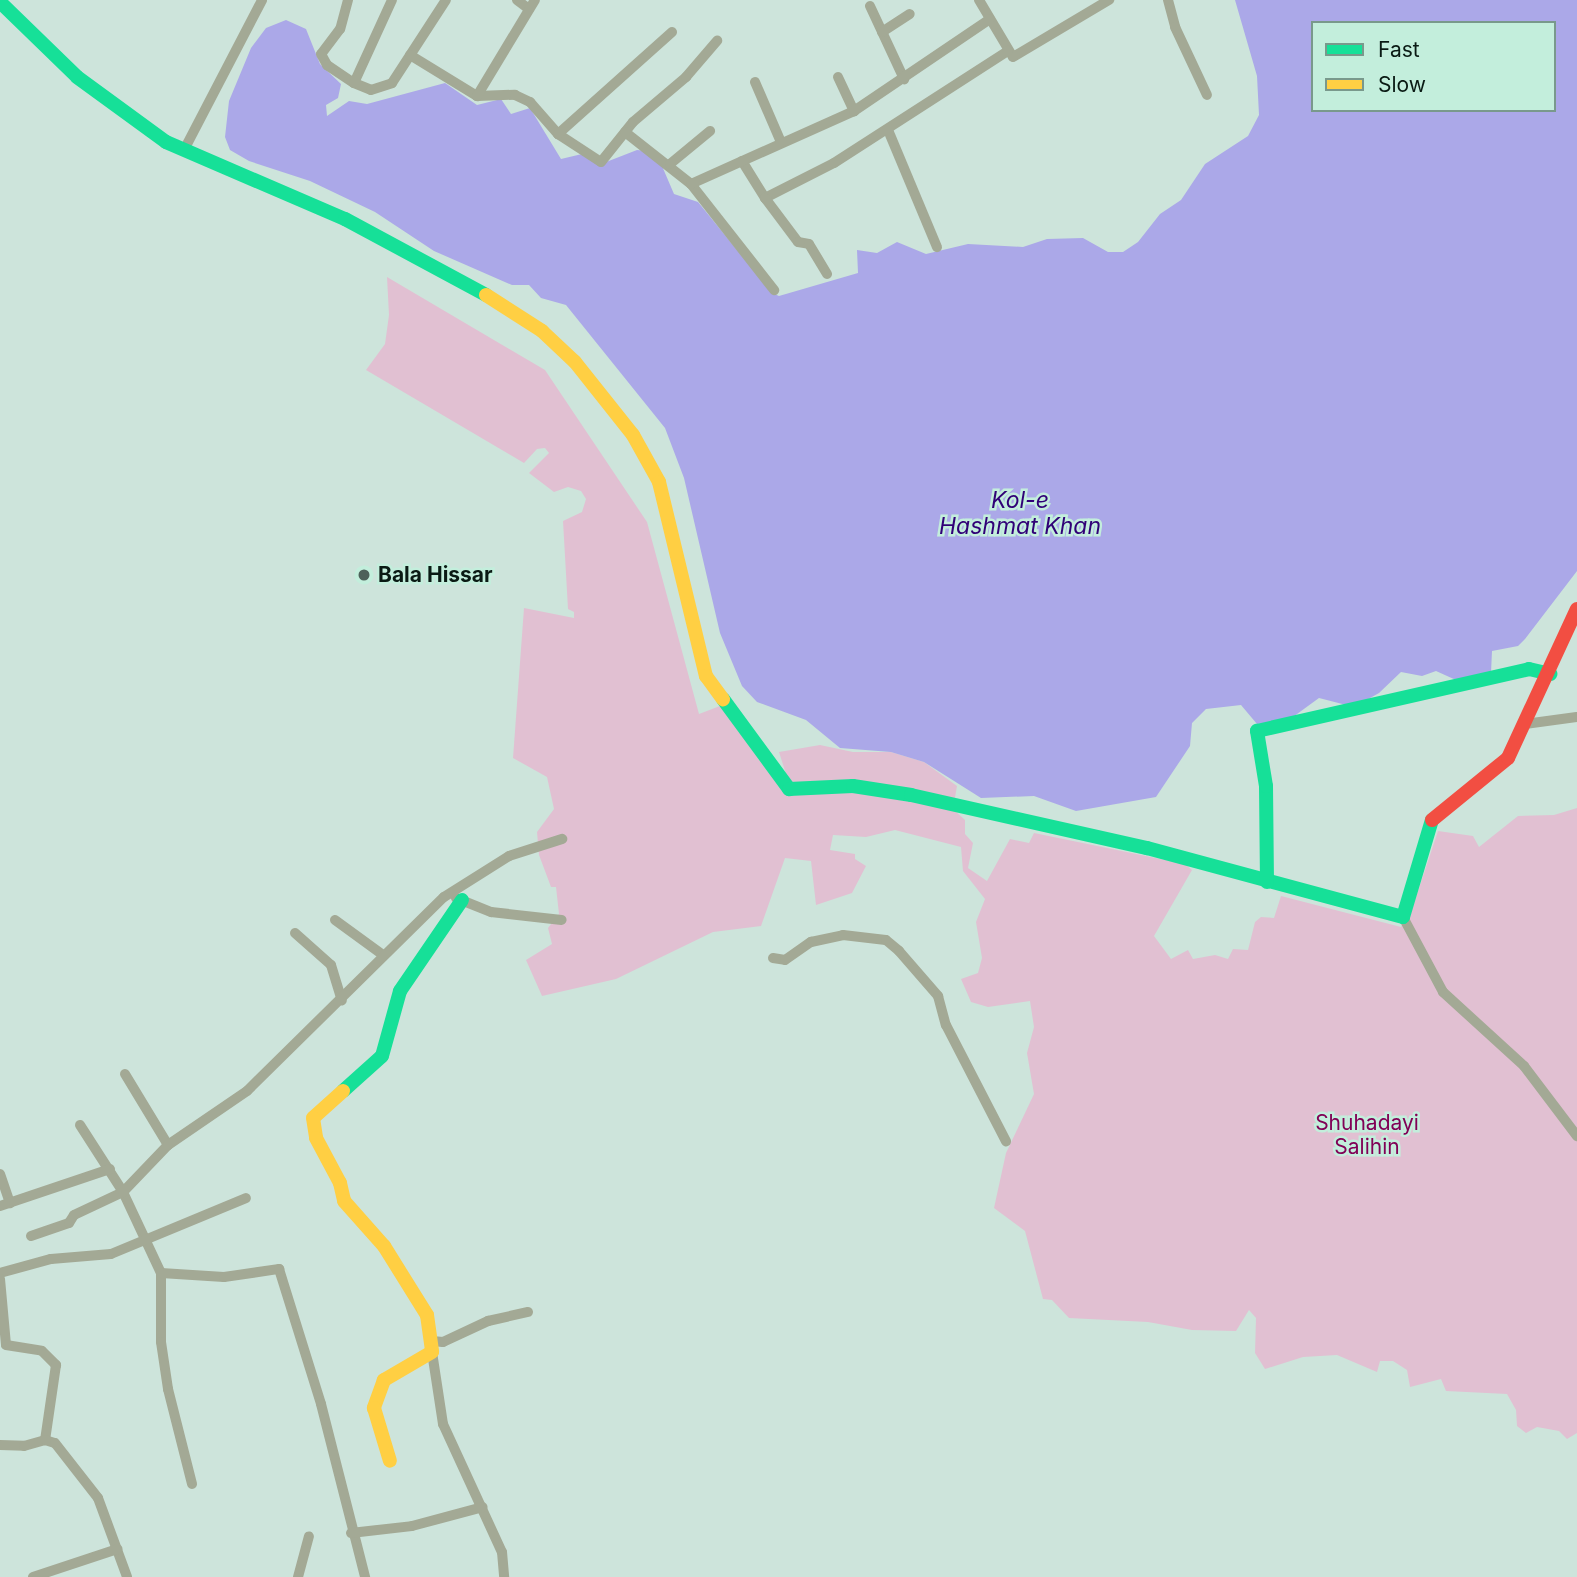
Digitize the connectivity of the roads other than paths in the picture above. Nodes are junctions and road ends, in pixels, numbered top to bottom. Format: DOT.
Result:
graph roads {
  1 [pos="262,0"];
  2 [pos="348,0"];
  3 [pos="392,0"];
  4 [pos="446,0"];
  5 [pos="517,0"];
  6 [pos="1108,0"];
  7 [pos="1168,0"];
  8 [pos="0,2"];
  9 [pos="984,2"];
  10 [pos="532,4"];
  11 [pos="870,6"];
  12 [pos="910,15"];
  13 [pos="990,19"];
  14 [pos="671,32"];
  15 [pos="882,32"];
  16 [pos="717,41"];
  17 [pos="1008,51"];
  18 [pos="410,55"];
  19 [pos="838,77"];
  20 [pos="904,79"];
  21 [pos="755,82"];
  22 [pos="354,83"];
  23 [pos="1207,95"];
  24 [pos="477,96"];
  25 [pos="854,111"];
  26 [pos="888,130"];
  27 [pos="710,131"];
  28 [pos="625,132"];
  29 [pos="558,134"];
  30 [pos="781,142"];
  31 [pos="184,150"];
  32 [pos="742,161"];
  33 [pos="670,164"];
  34 [pos="691,184"];
  35 [pos="765,198"];
  36 [pos="937,247"];
  37 [pos="827,274"];
  38 [pos="774,290"];
  39 [pos="1577,610"];
  40 [pos="1550,674"];
  41 [pos="1577,717"];
  42 [pos="1525,724"];
  43 [pos="562,839"];
  44 [pos="1267,882"];
  45 [pos="447,895"];
  46 [pos="462,900"];
  47 [pos="1403,917"];
  48 [pos="335,920"];
  49 [pos="562,920"];
  50 [pos="295,933"];
  51 [pos="383,955"];
  52 [pos="773,958"];
  53 [pos="342,1000"];
  54 [pos="125,1074"];
  55 [pos="80,1125"];
  56 [pos="1577,1136"];
  57 [pos="1006,1141"];
  58 [pos="168,1144"];
  59 [pos="110,1169"];
  60 [pos="0,1174"];
  61 [pos="123,1192"];
  62 [pos="246,1198"];
  63 [pos="5,1204"];
  64 [pos="31,1236"];
  65 [pos="143,1242"];
  66 [pos="0,1273"];
  67 [pos="161,1273"];
  68 [pos="0,1279"];
  69 [pos="528,1312"];
  70 [pos="3,1344"];
  71 [pos="432,1346"];
  72 [pos="45,1440"];
  73 [pos="0,1446"];
  74 [pos="390,1461"];
  75 [pos="192,1484"];
  76 [pos="483,1507"];
  77 [pos="351,1533"];
  78 [pos="309,1536"];
  79 [pos="117,1549"];
  80 [pos="33,1577"];
  81 [pos="127,1577"];
  82 [pos="298,1577"];
  83 [pos="365,1577"];
  84 [pos="504,1577"];
  1 -- 31 [label="street"];
  2 -- 22 [label="street"];
  3 -- 22 [label="street"];
  4 -- 18 [label="street"];
  5 -- 10 [label="street"];
  6 -- 17 [label="street"];
  7 -- 23 [label="street"];
  8 -- 31 [label="street"];
  9 -- 13 [label="street"];
  10 -- 24 [label="street"];
  11 -- 15 [label="street"];
  12 -- 15 [label="street"];
  13 -- 17 [label="street"];
  13 -- 20 [label="street"];
  14 -- 29 [label="street"];
  15 -- 20 [label="street"];
  16 -- 28 [label="street"];
  17 -- 26 [label="street"];
  18 -- 22 [label="street"];
  18 -- 24 [label="street"];
  19 -- 25 [label="street"];
  20 -- 25 [label="street"];
  21 -- 30 [label="street"];
  24 -- 29 [label="street"];
  25 -- 30 [label="street"];
  26 -- 35 [label="street"];
  26 -- 36 [label="street"];
  27 -- 33 [label="street"];
  28 -- 29 [label="street"];
  28 -- 33 [label="street"];
  30 -- 32 [label="street"];
  31 -- 44 [label="street"];
  32 -- 34 [label="street"];
  32 -- 35 [label="street"];
  33 -- 34 [label="street"];
  34 -- 38 [label="street"];
  35 -- 37 [label="street"];
  39 -- 40 [label="street"];
  40 -- 42 [label="street"];
  40 -- 44 [label="street"];
  41 -- 42 [label="street"];
  42 -- 47 [label="street"];
  43 -- 45 [label="street"];
  44 -- 47 [label="street"];
  45 -- 46 [label="street"];
  45 -- 51 [label="street"];
  46 -- 49 [label="street"];
  46 -- 71 [label="street"];
  47 -- 56 [label="street"];
  48 -- 51 [label="street"];
  50 -- 53 [label="street"];
  51 -- 53 [label="street"];
  52 -- 57 [label="street"];
  53 -- 58 [label="street"];
  54 -- 58 [label="street"];
  55 -- 59 [label="street"];
  58 -- 61 [label="street"];
  59 -- 61 [label="street"];
  59 -- 63 [label="street"];
  60 -- 63 [label="street"];
  61 -- 64 [label="street"];
  61 -- 65 [label="street"];
  62 -- 65 [label="street"];
  65 -- 66 [label="street"];
  65 -- 67 [label="street"];
  67 -- 75 [label="street"];
  67 -- 77 [label="street"];
  68 -- 70 [label="street"];
  69 -- 71 [label="street"];
  70 -- 72 [label="street"];
  71 -- 74 [label="street"];
  71 -- 76 [label="street"];
  72 -- 73 [label="street"];
  72 -- 79 [label="street"];
  76 -- 77 [label="street"];
  76 -- 84 [label="street"];
  77 -- 83 [label="street"];
  78 -- 82 [label="street"];
  79 -- 80 [label="street"];
  79 -- 81 [label="street"];
}
